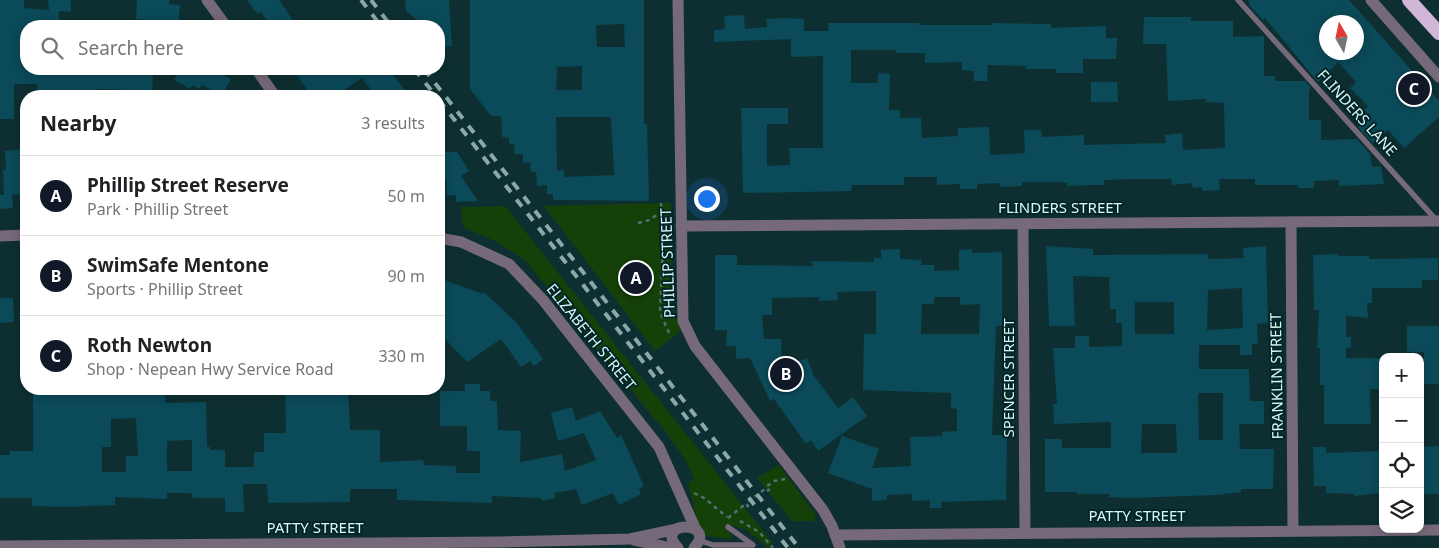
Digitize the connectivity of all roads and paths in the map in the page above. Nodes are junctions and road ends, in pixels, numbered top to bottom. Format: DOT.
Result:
graph roads {
  1 [pos="207,0"];
  2 [pos="678,0"];
  3 [pos="1238,0"];
  4 [pos="1370,0"];
  5 [pos="1410,0"];
  6 [pos="222,20"];
  7 [pos="1439,33"];
  8 [pos="260,75"];
  9 [pos="1439,77"];
  10 [pos="272,90"];
  11 [pos="661,203"];
  12 [pos="661,211"];
  13 [pos="1438,221"];
  14 [pos="1291,222"];
  15 [pos="638,223"];
  16 [pos="1023,224"];
  17 [pos="681,226"];
  18 [pos="20,235"];
  19 [pos="0,236"];
  20 [pos="445,239"];
  21 [pos="670,333"];
  22 [pos="794,472"];
  23 [pos="680,497"];
  24 [pos="728,518"];
  25 [pos="728,527"];
  26 [pos="678,528"];
  27 [pos="1293,530"];
  28 [pos="1439,530"];
  29 [pos="1025,532"];
  30 [pos="835,535"];
  31 [pos="630,539"];
  32 [pos="696,539"];
  33 [pos="492,545"];
  34 [pos="0,546"];
  35 [pos="125,546"];
  36 [pos="672,548"];
  37 [pos="678,548"];
  38 [pos="840,548"];
  1 -- 6 [label="street"];
  2 -- 17 [label="street, PHILLIP STREET"];
  3 -- 13 [label="lane, FLINDERS LANE"];
  4 -- 9 [label="street"];
  5 -- 7 [label="highway"];
  8 -- 10 [label="street"];
  11 -- 12 [label="path"];
  12 -- 15 [label="path"];
  12 -- 21 [label="path"];
  13 -- 14 [label="street, FLINDERS STREET"];
  14 -- 16 [label="street, FLINDERS STREET"];
  14 -- 27 [label="street, FRANKLIN STREET"];
  16 -- 17 [label="street, FLINDERS STREET"];
  16 -- 29 [label="street, SPENCER STREET"];
  17 -- 22 [label="street, PHILLIP STREET"];
  18 -- 19 [label="street"];
  20 -- 23 [label="street, ELIZABETH STREET"];
  22 -- 24 [label="path"];
  22 -- 30 [label="street, PHILLIP STREET"];
  23 -- 26 [label="street, ELIZABETH STREET"];
  23 -- 32 [label="street, ELIZABETH STREET"];
  25 -- 32 [label="lane"];
  26 -- 31 [label="street, PATTY STREET"];
  26 -- 32 [label="street, PATTY STREET"];
  26 -- 37 [label="street, ELIZABETH STREET"];
  27 -- 28 [label="street, PATTY STREET"];
  27 -- 29 [label="street, PATTY STREET"];
  29 -- 30 [label="street, PATTY STREET"];
  30 -- 38 [label="street, PHILLIP STREET"];
  31 -- 33 [label="street, PATTY STREET"];
  31 -- 36 [label="street, PATTY STREET"];
  33 -- 35 [label="street, PATTY STREET"];
  34 -- 35 [label="street, PATTY STREET"];
}
